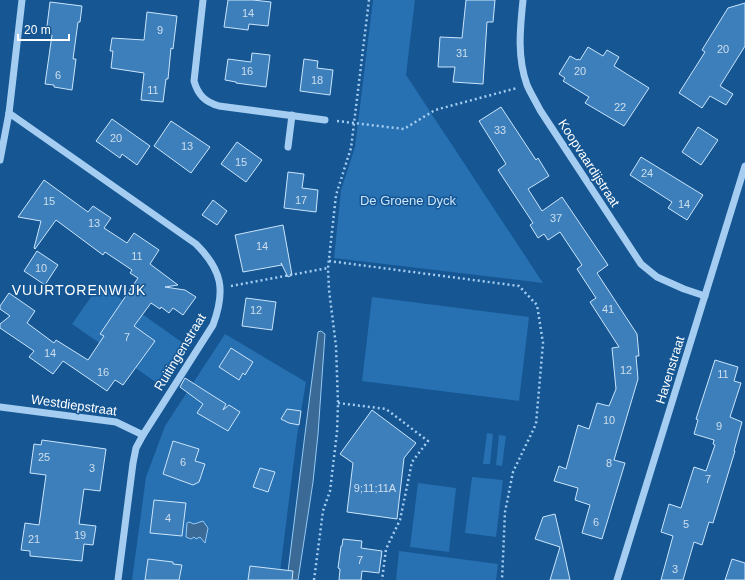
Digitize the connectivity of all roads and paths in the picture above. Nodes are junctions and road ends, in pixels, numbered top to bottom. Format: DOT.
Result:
graph roads {
  1 [pos="22,0"];
  2 [pos="203,0"];
  3 [pos="369,0"];
  4 [pos="523,0"];
  5 [pos="528,85"];
  6 [pos="9,113"];
  7 [pos="292,115"];
  8 [pos="325,120"];
  9 [pos="354,123"];
  10 [pos="288,147"];
  11 [pos="0,160"];
  12 [pos="745,166"];
  13 [pos="329,261"];
  14 [pos="328,268"];
  15 [pos="220,288"];
  16 [pos="705,296"];
  17 [pos="338,404"];
  18 [pos="0,407"];
  19 [pos="143,435"];
  20 [pos="118,580"];
  21 [pos="314,580"];
  22 [pos="382,580"];
  23 [pos="502,580"];
  24 [pos="617,580"];
  1 -- 6 [label="street"];
  2 -- 7 [label="street"];
  3 -- 9 [label="path"];
  4 -- 5 [label="street, Koopvaardijstraat"];
  5 -- 9 [label="path"];
  5 -- 16 [label="street, Koopvaardijstraat"];
  6 -- 11 [label="street"];
  6 -- 15 [label="street, Ruitingenstraat"];
  7 -- 8 [label="street"];
  7 -- 10 [label="street"];
  8 -- 9 [label="path"];
  9 -- 13 [label="path"];
  12 -- 16 [label="street, Havenstraat"];
  13 -- 14 [label="path"];
  13 -- 23 [label="path"];
  14 -- 15 [label="path"];
  14 -- 17 [label="path"];
  15 -- 19 [label="street, Ruitingenstraat"];
  16 -- 24 [label="street, Havenstraat"];
  17 -- 21 [label="path"];
  17 -- 22 [label="path"];
  18 -- 19 [label="street, Westdiepstraat"];
  19 -- 20 [label="street, Ruitingenstraat"];
}
